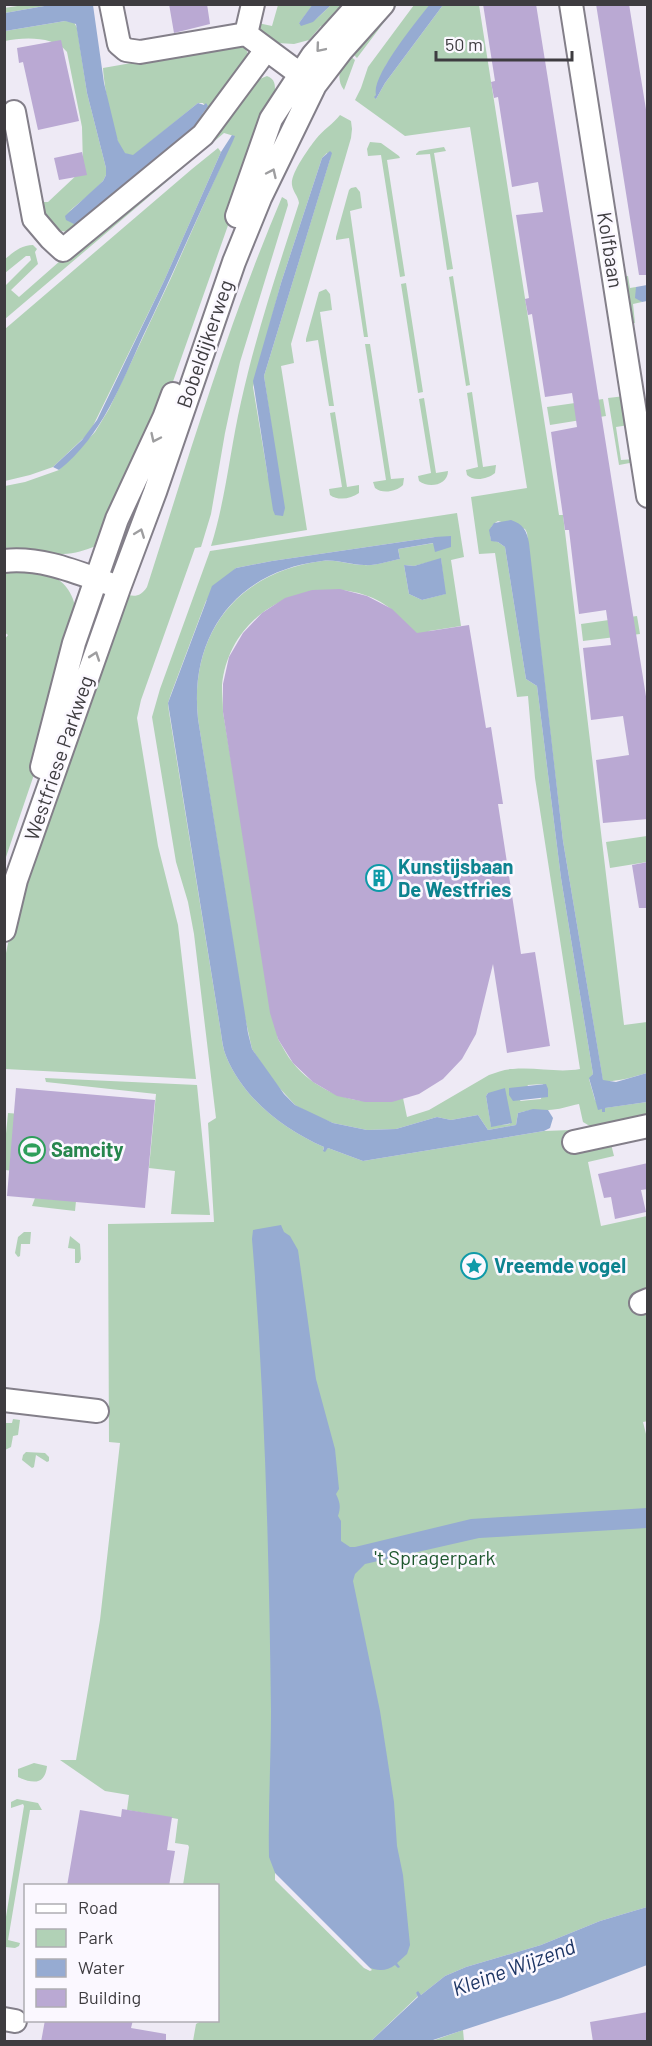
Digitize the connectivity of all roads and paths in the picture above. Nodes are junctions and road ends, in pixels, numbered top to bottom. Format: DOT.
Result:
graph roads {
  1 [pos="111,4"];
  2 [pos="254,4"];
  3 [pos="359,4"];
  4 [pos="383,4"];
  5 [pos="571,4"];
  6 [pos="246,34"];
  7 [pos="266,50"];
  8 [pos="308,80"];
  9 [pos="14,112"];
  10 [pos="648,496"];
  11 [pos="10,560"];
  12 [pos="96,579"];
  13 [pos="119,588"];
  14 [pos="4,877"];
  15 [pos="4,930"];
  16 [pos="648,1126"];
  17 [pos="574,1142"];
  18 [pos="4,1400"];
  19 [pos="97,1411"];
  1 -- 6 [label="street"];
  2 -- 6 [label="street"];
  3 -- 8 [label="street, Bobeldijkerweg, one-way"];
  4 -- 8 [label="street, Bobeldijkerweg"];
  5 -- 10 [label="street, Kolfbaan"];
  6 -- 7 [label="street"];
  7 -- 8 [label="street"];
  7 -- 9 [label="street"];
  8 -- 12 [label="street, Bobeldijkerweg, one-way"];
  13 -- 8 [label="street, Bobeldijkerweg, one-way"];
  11 -- 12 [label="street"];
  12 -- 13 [label="street"];
  12 -- 14 [label="street, Westfriese Parkweg"];
  15 -- 13 [label="street, Westfriese Parkweg, one-way"];
  16 -- 17 [label="street"];
  18 -- 19 [label="street"];
}
